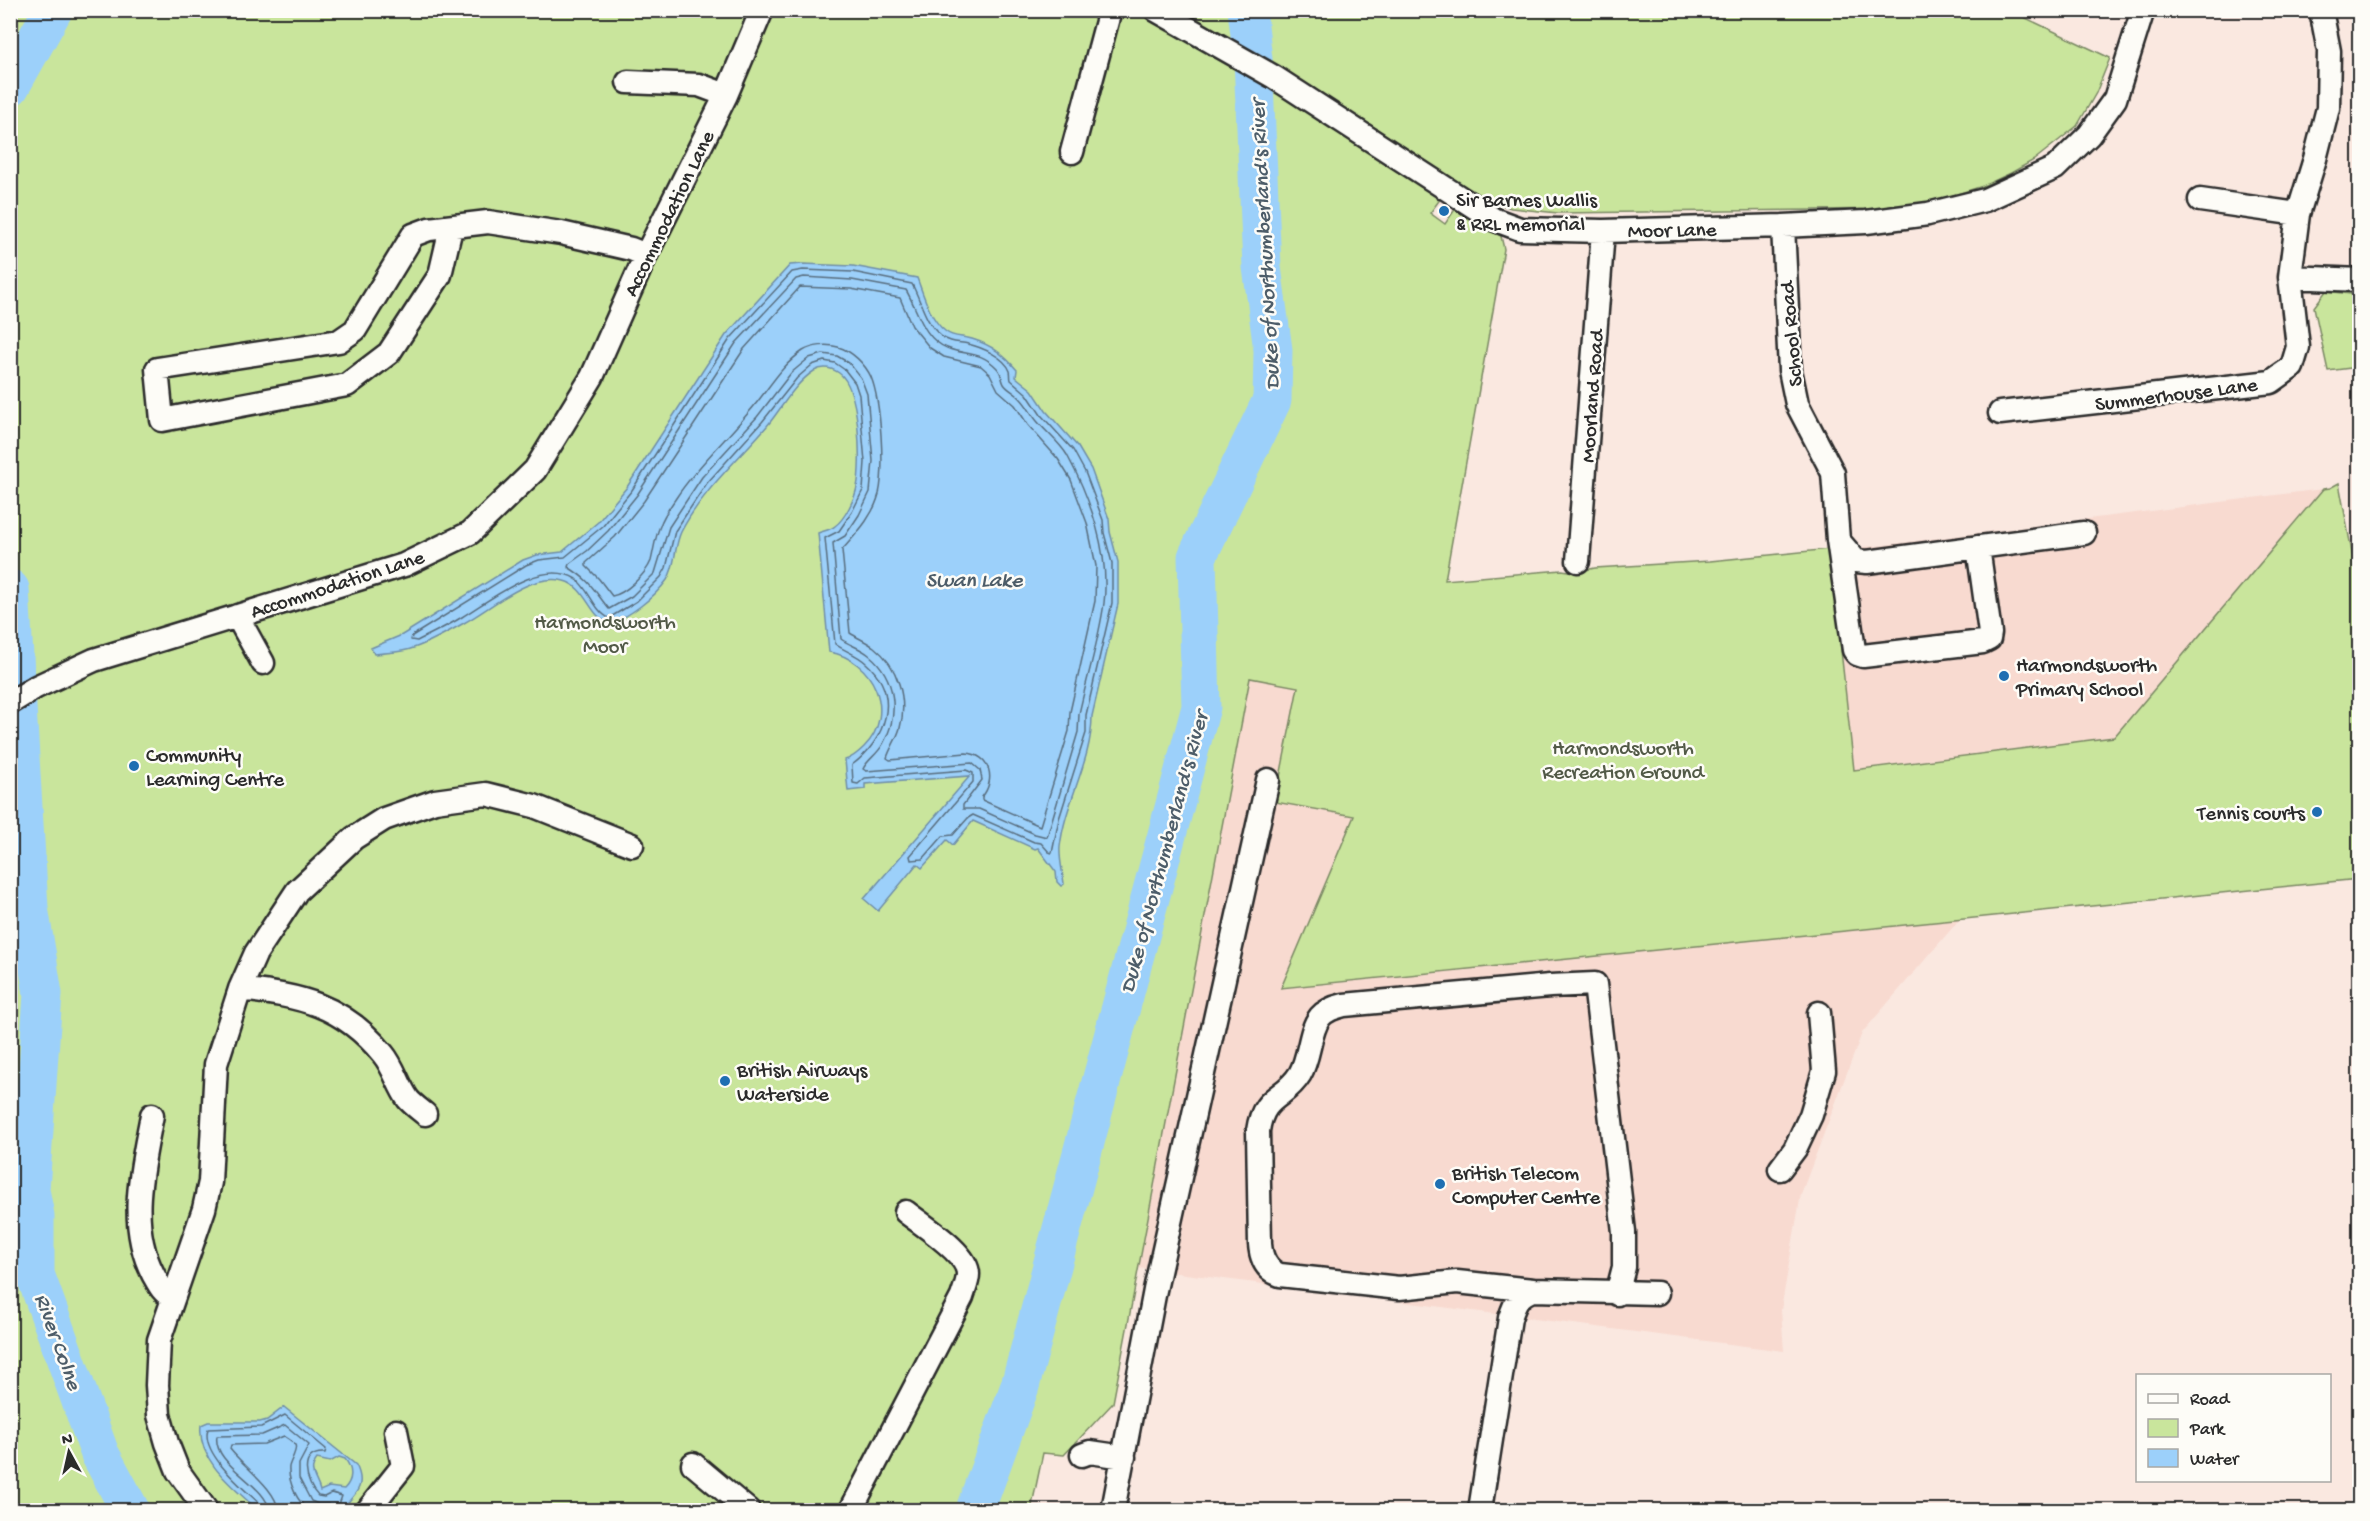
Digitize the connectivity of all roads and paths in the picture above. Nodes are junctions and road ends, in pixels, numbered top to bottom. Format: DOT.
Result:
graph roads {
  1 [pos="762,10"];
  2 [pos="1110,10"];
  3 [pos="1156,10"];
  4 [pos="2321,10"];
  5 [pos="2143,11"];
  6 [pos="628,82"];
  7 [pos="726,95"];
  8 [pos="1072,152"];
  9 [pos="2200,200"];
  10 [pos="2298,214"];
  11 [pos="1783,226"];
  12 [pos="451,228"];
  13 [pos="1603,231"];
  14 [pos="646,255"];
  15 [pos="2290,277"];
  16 [pos="2360,280"];
  17 [pos="2000,413"];
  18 [pos="2084,533"];
  19 [pos="1838,540"];
  20 [pos="1978,547"];
  21 [pos="1578,561"];
  22 [pos="237,616"];
  23 [pos="263,663"];
  24 [pos="10,703"];
  25 [pos="1268,780"];
  26 [pos="632,845"];
  27 [pos="240,989"];
  28 [pos="1819,1013"];
  29 [pos="425,1114"];
  30 [pos="152,1115"];
  31 [pos="1780,1169"];
  32 [pos="906,1212"];
  33 [pos="1533,1290"];
  34 [pos="1657,1293"];
  35 [pos="1617,1294"];
  36 [pos="173,1298"];
  37 [pos="396,1431"];
  38 [pos="1082,1455"];
  39 [pos="1124,1456"];
  40 [pos="693,1464"];
  41 [pos="206,1510"];
  42 [pos="368,1510"];
  43 [pos="748,1510"];
  44 [pos="851,1510"];
  45 [pos="1113,1510"];
  46 [pos="1480,1510"];
  1 -- 7 [label="street, Accommodation Lane"];
  2 -- 8 [label="street"];
  3 -- 13 [label="street, Moor Lane"];
  4 -- 10 [label="street, Summerhouse Lane"];
  5 -- 11 [label="street, Moor Lane"];
  6 -- 7 [label="street"];
  7 -- 14 [label="street, Accommodation Lane"];
  9 -- 10 [label="street"];
  10 -- 15 [label="street, Summerhouse Lane"];
  11 -- 13 [label="street, Moor Lane"];
  11 -- 19 [label="street, School Road"];
  12 -- 12 [label="street"];
  12 -- 14 [label="street"];
  13 -- 21 [label="street, Moorland Road"];
  14 -- 22 [label="street, Accommodation Lane"];
  15 -- 16 [label="street"];
  15 -- 17 [label="street, Summerhouse Lane"];
  18 -- 20 [label="street"];
  19 -- 20 [label="street"];
  19 -- 20 [label="street, School Road"];
  22 -- 23 [label="street"];
  22 -- 24 [label="street, Accommodation Lane"];
  25 -- 39 [label="street"];
  26 -- 27 [label="street"];
  27 -- 29 [label="street"];
  27 -- 36 [label="street"];
  28 -- 31 [label="street"];
  30 -- 36 [label="street"];
  32 -- 44 [label="street"];
  33 -- 35 [label="street"];
  33 -- 35 [label="street"];
  33 -- 46 [label="street"];
  34 -- 35 [label="street"];
  36 -- 41 [label="street"];
  37 -- 42 [label="street"];
  38 -- 39 [label="street"];
  39 -- 45 [label="street"];
  40 -- 43 [label="street"];
}
